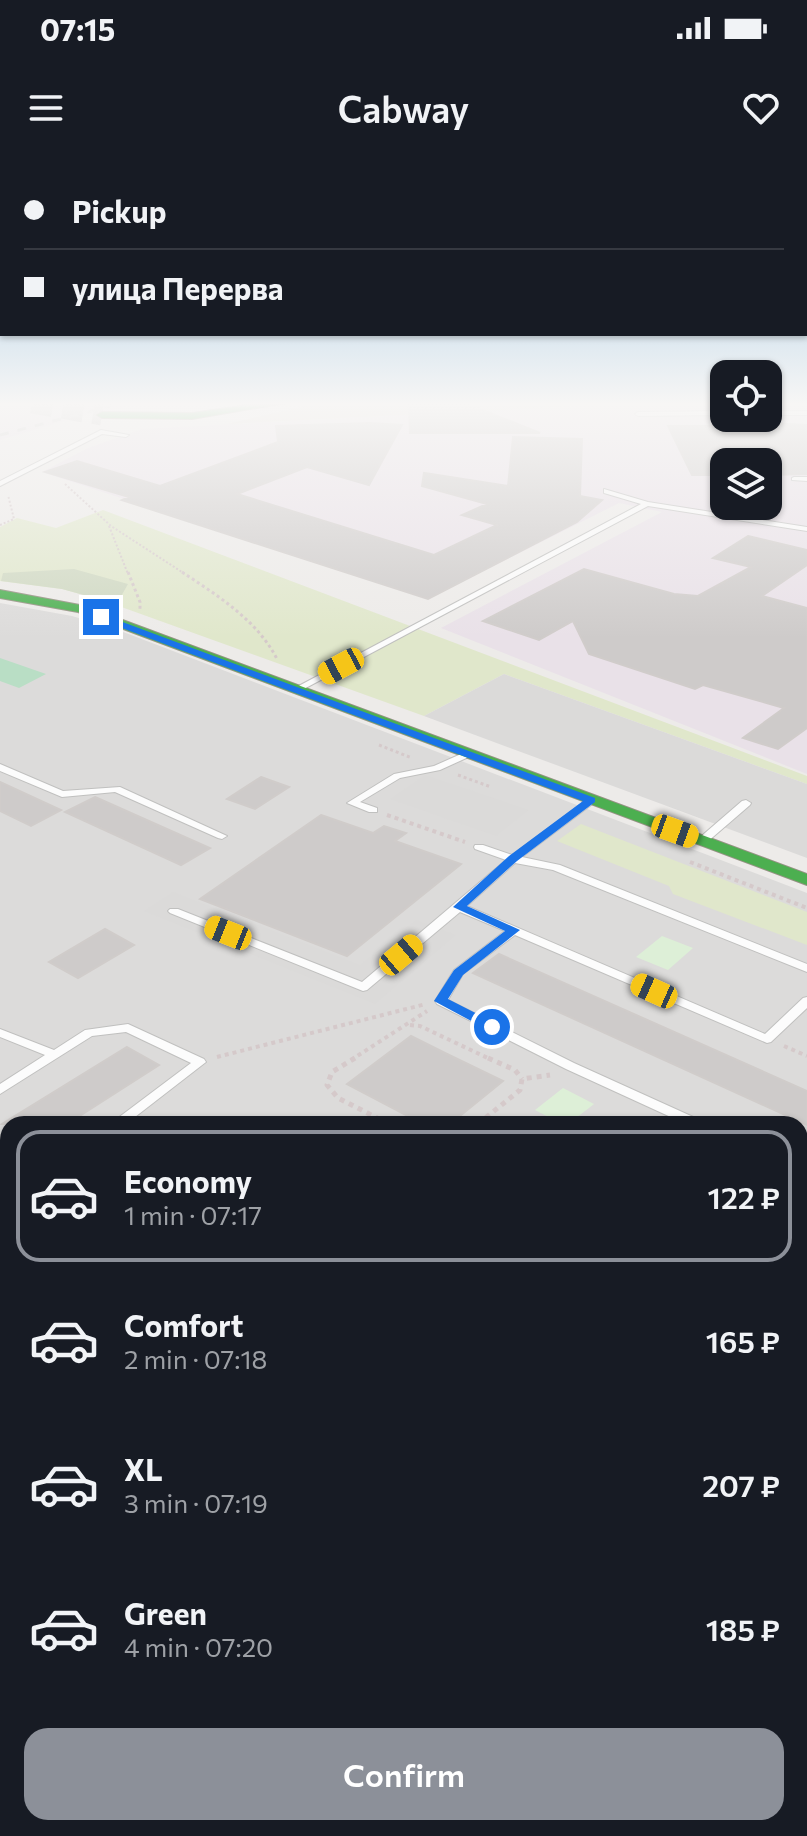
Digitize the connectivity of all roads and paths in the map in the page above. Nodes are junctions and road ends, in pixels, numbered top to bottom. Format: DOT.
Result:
graph roads {
  1 [pos="2,483"];
  2 [pos="65,484"];
  3 [pos="607,491"];
  4 [pos="647,504"];
  5 [pos="108,523"];
  6 [pos="0,525"];
  7 [pos="807,529"];
  8 [pos="0,594"];
  9 [pos="140,617"];
  10 [pos="279,669"];
  11 [pos="297,689"];
  12 [pos="470,753"];
  13 [pos="0,767"];
  14 [pos="591,800"];
  15 [pos="746,803"];
  16 [pos="373,810"];
  17 [pos="222,836"];
  18 [pos="702,841"];
  19 [pos="479,847"];
  20 [pos="513,859"];
  21 [pos="807,880"];
  22 [pos="459,907"];
  23 [pos="174,911"];
  24 [pos="514,930"];
  25 [pos="807,968"];
  26 [pos="441,1001"];
  27 [pos="807,1001"];
  28 [pos="408,1025"];
  29 [pos="0,1033"];
  30 [pos="767,1039"];
  31 [pos="56,1055"];
  32 [pos="807,1056"];
  33 [pos="200,1062"];
  34 [pos="570,1066"];
  35 [pos="522,1079"];
  36 [pos="0,1090"];
  37 [pos="128,1116"];
  38 [pos="373,1116"];
  39 [pos="488,1116"];
  40 [pos="679,1116"];
  1 -- 6 [label="path"];
  2 -- 5 [label="path"];
  3 -- 4 [label="lane"];
  4 -- 7 [label="lane"];
  4 -- 11 [label="lane"];
  5 -- 9 [label="path"];
  5 -- 10 [label="path"];
  8 -- 11 [label="street"];
  11 -- 12 [label="street"];
  12 -- 14 [label="street"];
  12 -- 16 [label="lane"];
  13 -- 17 [label="lane"];
  14 -- 18 [label="street"];
  14 -- 20 [label="lane"];
  15 -- 18 [label="lane"];
  16 -- 19 [label="path"];
  18 -- 21 [label="street"];
  19 -- 20 [label="lane"];
  20 -- 22 [label="lane"];
  20 -- 25 [label="lane"];
  22 -- 23 [label="lane"];
  22 -- 24 [label="lane"];
  24 -- 26 [label="lane"];
  24 -- 30 [label="lane"];
  26 -- 28 [label="path"];
  26 -- 33 [label="path"];
  26 -- 34 [label="lane"];
  27 -- 30 [label="lane"];
  28 -- 35 [label="path"];
  28 -- 38 [label="path"];
  29 -- 31 [label="lane"];
  30 -- 32 [label="path"];
  31 -- 33 [label="lane"];
  31 -- 36 [label="lane"];
  33 -- 37 [label="lane"];
  34 -- 35 [label="path"];
  34 -- 40 [label="lane"];
  35 -- 39 [label="path"];
}
